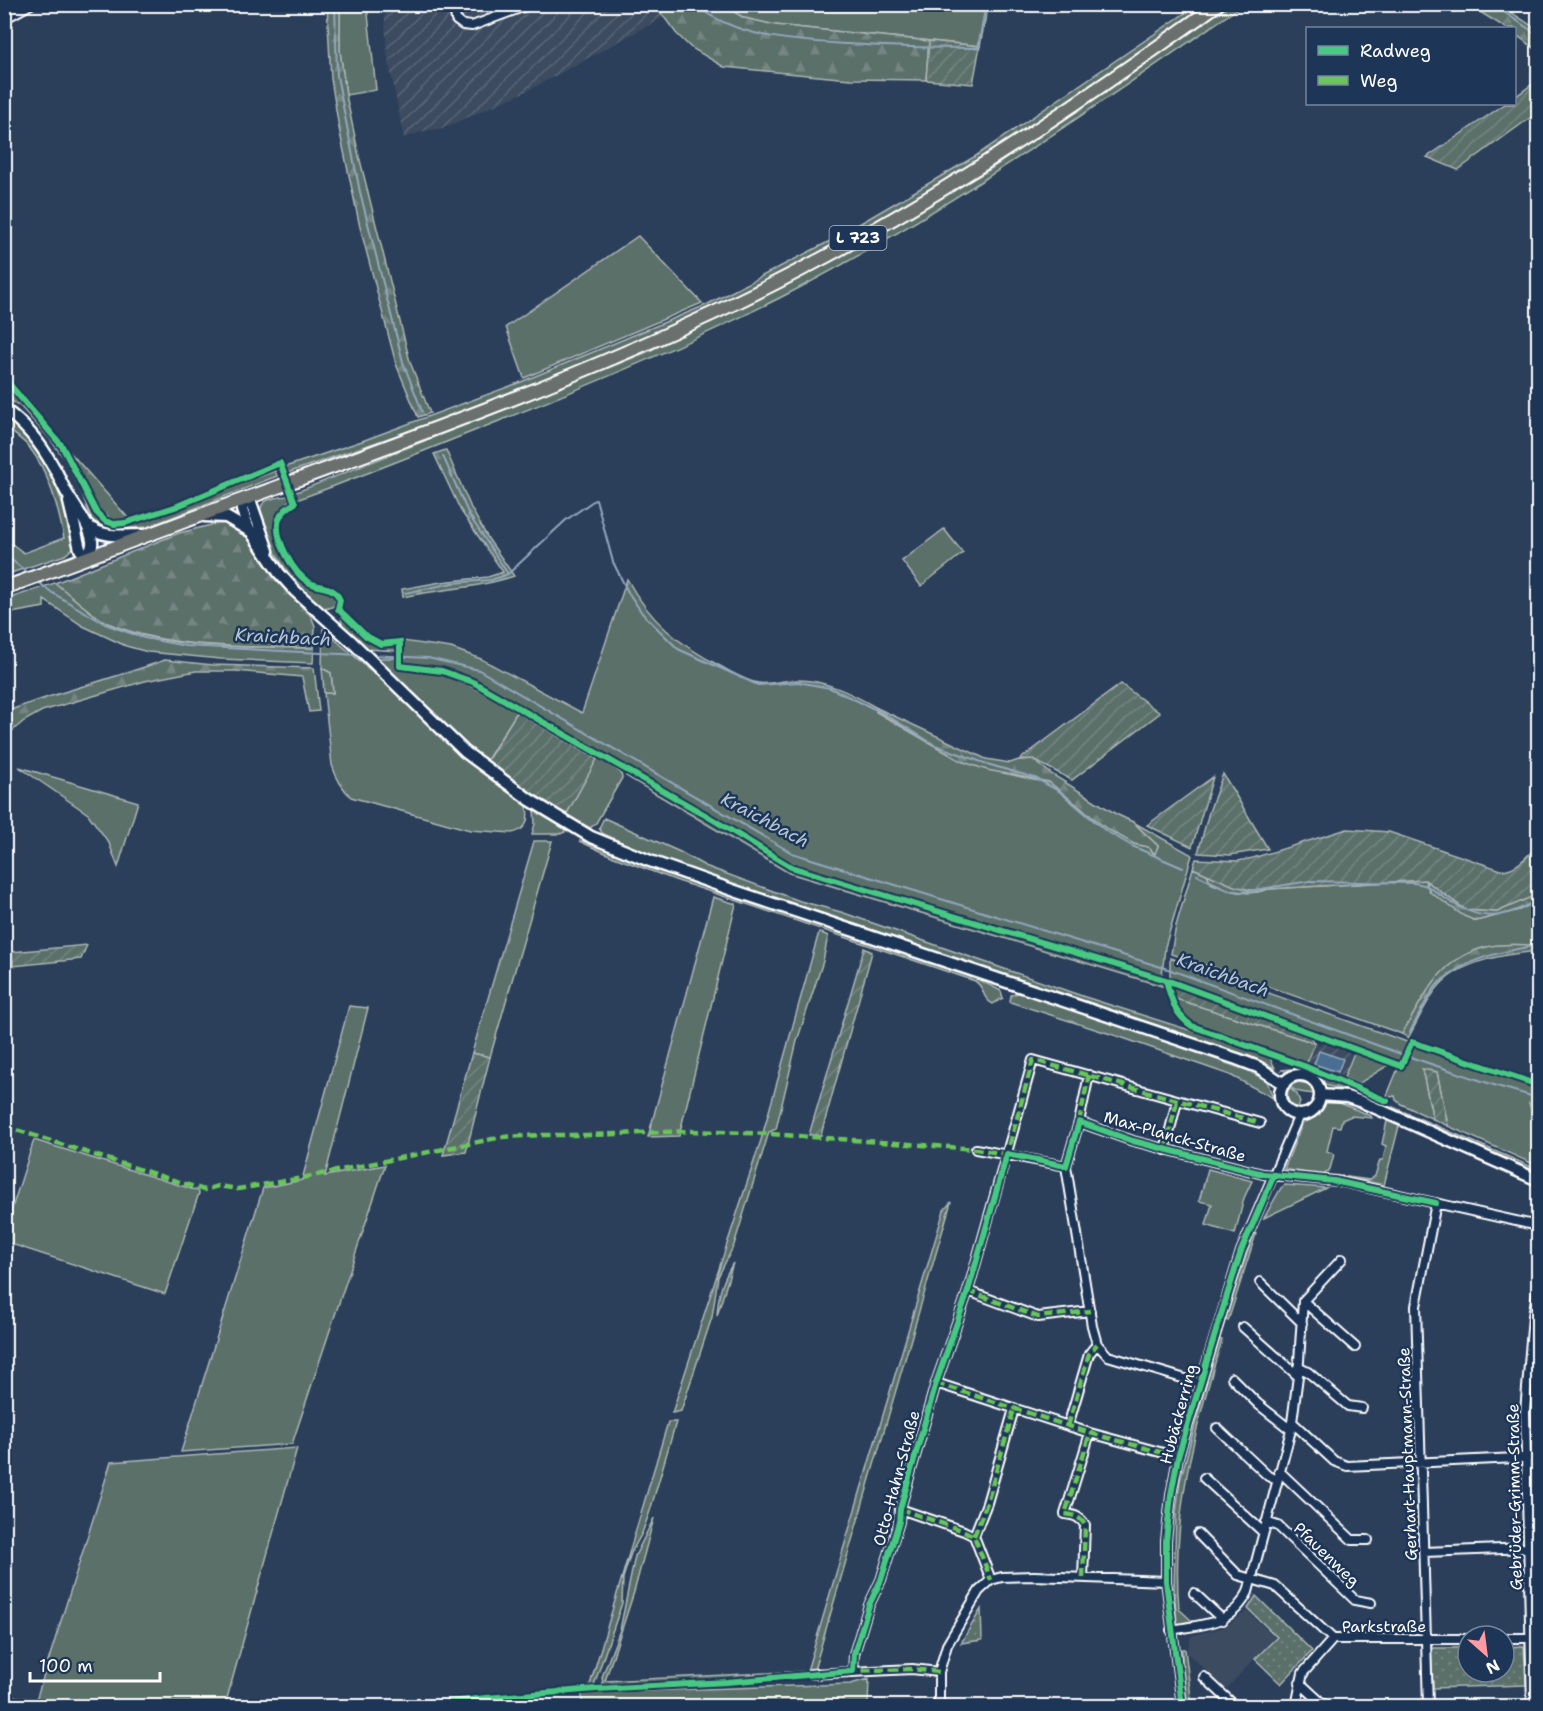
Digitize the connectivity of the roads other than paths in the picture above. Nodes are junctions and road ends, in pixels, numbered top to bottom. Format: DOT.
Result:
graph roads {
  1 [pos="31,4"];
  2 [pos="457,4"];
  3 [pos="531,4"];
  4 [pos="1218,4"];
  5 [pos="4,20"];
  6 [pos="4,409"];
  7 [pos="66,493"];
  8 [pos="247,498"];
  9 [pos="201,516"];
  10 [pos="85,524"];
  11 [pos="251,533"];
  12 [pos="147,535"];
  13 [pos="86,558"];
  14 [pos="272,563"];
  15 [pos="4,588"];
  16 [pos="1089,1075"];
  17 [pos="1284,1084"];
  18 [pos="1320,1095"];
  19 [pos="1177,1101"];
  20 [pos="1299,1115"];
  21 [pos="1079,1122"];
  22 [pos="1260,1123"];
  23 [pos="976,1149"];
  24 [pos="1165,1150"];
  25 [pos="1007,1154"];
  26 [pos="1066,1166"];
  27 [pos="1274,1175"];
  28 [pos="1539,1180"];
  29 [pos="1436,1203"];
  30 [pos="1539,1226"];
  31 [pos="1342,1258"];
  32 [pos="1260,1282"];
  33 [pos="1539,1288"];
  34 [pos="968,1291"];
  35 [pos="1303,1301"];
  36 [pos="1090,1311"];
  37 [pos="1302,1323"];
  38 [pos="1243,1327"];
  39 [pos="1096,1344"];
  40 [pos="1355,1347"];
  41 [pos="1298,1367"];
  42 [pos="1298,1376"];
  43 [pos="1232,1378"];
  44 [pos="936,1383"];
  45 [pos="1199,1383"];
  46 [pos="1362,1408"];
  47 [pos="1014,1409"];
  48 [pos="1068,1426"];
  49 [pos="1291,1426"];
  50 [pos="1217,1428"];
  51 [pos="1090,1433"];
  52 [pos="1178,1457"];
  53 [pos="1526,1457"];
  54 [pos="1539,1457"];
  55 [pos="1421,1463"];
  56 [pos="1278,1475"];
  57 [pos="1204,1478"];
  58 [pos="900,1509"];
  59 [pos="1266,1522"];
  60 [pos="1263,1532"];
  61 [pos="1198,1534"];
  62 [pos="974,1536"];
  63 [pos="1368,1540"];
  64 [pos="1528,1548"];
  65 [pos="1424,1552"];
  66 [pos="1539,1558"];
  67 [pos="1528,1559"];
  68 [pos="1083,1578"];
  69 [pos="1251,1578"];
  70 [pos="991,1580"];
  71 [pos="1166,1581"];
  72 [pos="1194,1593"];
  73 [pos="1371,1603"];
  74 [pos="1223,1620"];
  75 [pos="1171,1630"];
  76 [pos="1516,1638"];
  77 [pos="1535,1638"];
  78 [pos="1333,1639"];
  79 [pos="1426,1639"];
  80 [pos="1456,1639"];
  81 [pos="854,1671"];
  82 [pos="939,1672"];
  83 [pos="811,1674"];
  84 [pos="1204,1677"];
  85 [pos="1300,1683"];
  86 [pos="1182,1706"];
  87 [pos="939,1707"];
  88 [pos="1173,1707"];
  89 [pos="1235,1707"];
  90 [pos="1296,1707"];
  91 [pos="1325,1707"];
  92 [pos="1428,1707"];
  93 [pos="1532,1707"];
  1 -- 5 [label="street"];
  2 -- 3 [label="street"];
  4 -- 8 [label="main road, L 723"];
  6 -- 7 [label="main road"];
  7 -- 10 [label="main road"];
  7 -- 13 [label="main road"];
  8 -- 9 [label="main road, L 723"];
  8 -- 11 [label="main road"];
  8 -- 14 [label="main road"];
  9 -- 11 [label="main road"];
  9 -- 12 [label="main road, L 723"];
  10 -- 12 [label="main road"];
  10 -- 13 [label="main road"];
  11 -- 14 [label="main road"];
  12 -- 13 [label="main road, L 723"];
  13 -- 15 [label="main road, L 723"];
  14 -- 17 [label="main road"];
  16 -- 19 [label="street"];
  16 -- 21 [label="street"];
  16 -- 25 [label="street, Otto-Hahn-Straße"];
  17 -- 18 [label="main road"];
  17 -- 20 [label="main road"];
  18 -- 20 [label="main road"];
  18 -- 28 [label="main road"];
  19 -- 22 [label="street"];
  19 -- 24 [label="street"];
  20 -- 27 [label="street, Hubäckerring"];
  21 -- 24 [label="street, Max-Planck-Straße"];
  21 -- 26 [label="street, Max-Planck-Straße"];
  23 -- 25 [label="street"];
  24 -- 27 [label="street, Max-Planck-Straße"];
  25 -- 26 [label="street"];
  25 -- 34 [label="street, Otto-Hahn-Straße"];
  26 -- 36 [label="street, Max-Planck-Straße"];
  27 -- 29 [label="street, Max-Planck-Straße"];
  27 -- 45 [label="street, Hubäckerring"];
  29 -- 30 [label="street, Max-Planck-Straße"];
  29 -- 55 [label="street, Gerhart-Hauptmann-Straße"];
  31 -- 35 [label="street"];
  32 -- 37 [label="street"];
  33 -- 53 [label="street, Gebrüder-Grimm-Straße"];
  34 -- 36 [label="street"];
  34 -- 44 [label="street, Otto-Hahn-Straße"];
  35 -- 37 [label="street"];
  35 -- 40 [label="street"];
  36 -- 39 [label="street, Max-Planck-Straße"];
  37 -- 41 [label="street"];
  38 -- 42 [label="street"];
  39 -- 45 [label="street"];
  39 -- 48 [label="street"];
  41 -- 42 [label="street"];
  41 -- 46 [label="street"];
  42 -- 49 [label="street"];
  43 -- 49 [label="street"];
  44 -- 47 [label="street"];
  44 -- 58 [label="street, Otto-Hahn-Straße"];
  45 -- 52 [label="street, Hubäckerring"];
  47 -- 48 [label="street"];
  47 -- 62 [label="street"];
  48 -- 51 [label="street"];
  49 -- 55 [label="street"];
  49 -- 56 [label="street"];
  50 -- 56 [label="street"];
  51 -- 52 [label="street"];
  51 -- 68 [label="street"];
  52 -- 71 [label="street, Hubäckerring"];
  53 -- 54 [label="street"];
  53 -- 55 [label="street"];
  53 -- 64 [label="street, Gebrüder-Grimm-Straße"];
  55 -- 65 [label="street, Gerhart-Hauptmann-Straße"];
  56 -- 59 [label="street"];
  56 -- 63 [label="street"];
  57 -- 60 [label="street"];
  58 -- 62 [label="street"];
  58 -- 81 [label="street, Otto-Hahn-Straße"];
  59 -- 60 [label="street"];
  59 -- 73 [label="street, Pfauenweg"];
  60 -- 69 [label="street"];
  61 -- 69 [label="street, Parkstraße"];
  62 -- 70 [label="street"];
  64 -- 65 [label="street"];
  64 -- 67 [label="street, Gebrüder-Grimm-Straße"];
  65 -- 79 [label="street, Gerhart-Hauptmann-Straße"];
  66 -- 67 [label="street"];
  67 -- 77 [label="street, Gebrüder-Grimm-Straße"];
  68 -- 70 [label="street"];
  68 -- 71 [label="street"];
  69 -- 74 [label="street"];
  69 -- 78 [label="street, Parkstraße"];
  70 -- 82 [label="street"];
  71 -- 75 [label="street, Hubäckerring"];
  72 -- 74 [label="street"];
  74 -- 75 [label="street"];
  75 -- 86 [label="street, Hubäckerring"];
  76 -- 77 [label="street"];
  77 -- 93 [label="street, Gebrüder-Grimm-Straße"];
  78 -- 79 [label="street, Parkstraße"];
  78 -- 85 [label="street"];
  79 -- 80 [label="street, Parkstraße"];
  79 -- 92 [label="street, Gerhart-Hauptmann-Straße"];
  81 -- 82 [label="street"];
  81 -- 83 [label="street"];
  82 -- 87 [label="street"];
  84 -- 89 [label="street"];
  85 -- 90 [label="street"];
  85 -- 91 [label="street"];
  86 -- 88 [label="street"];
}
